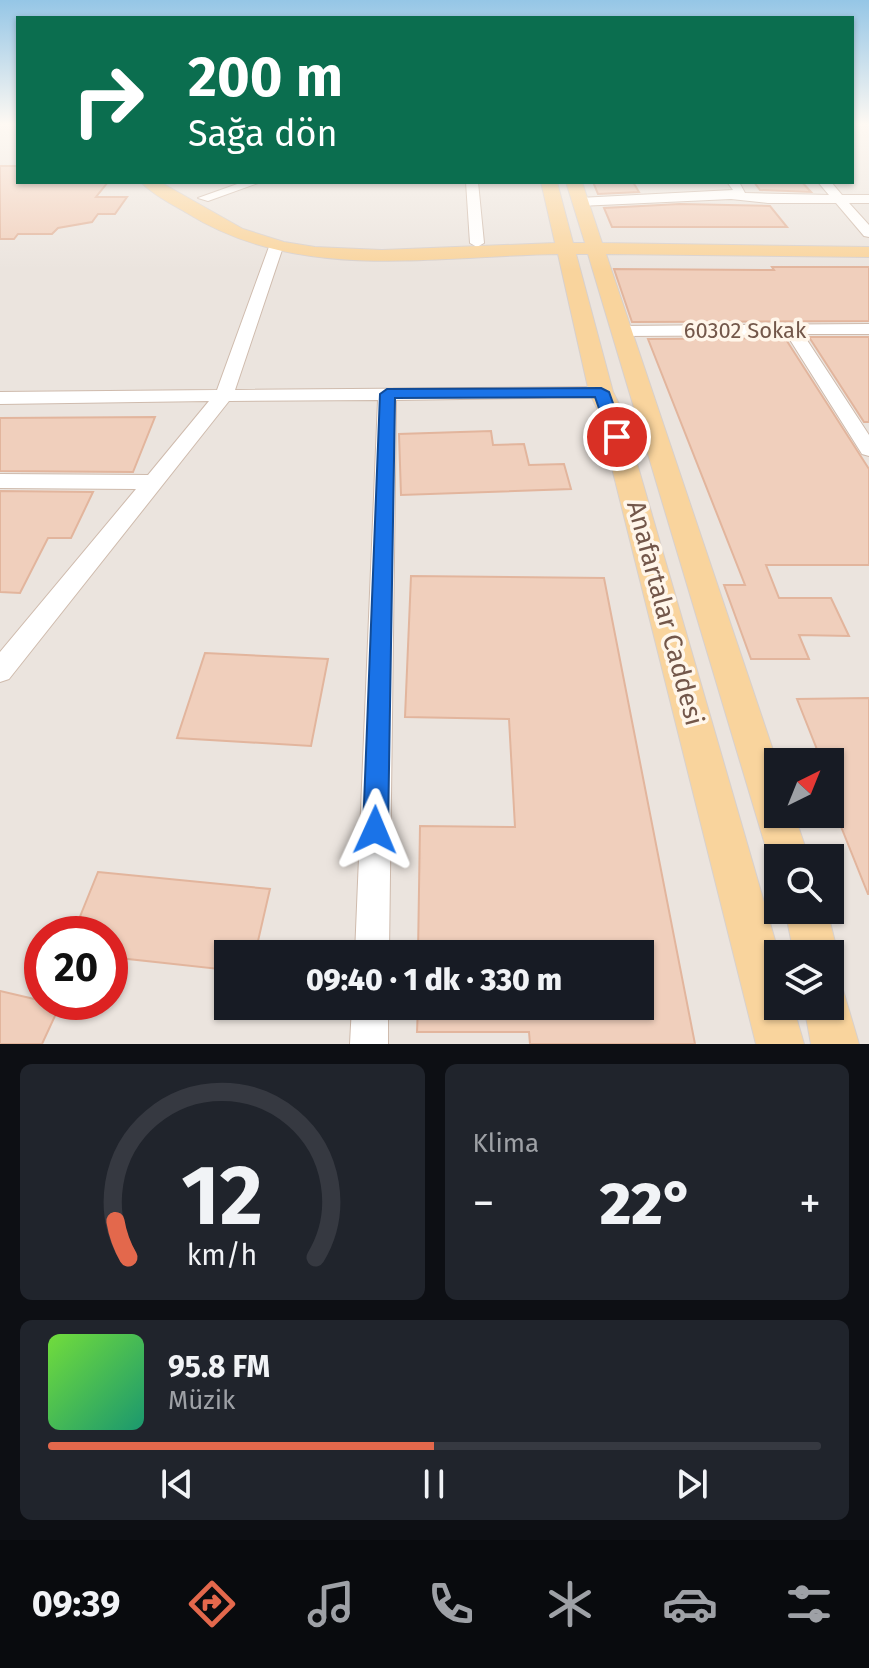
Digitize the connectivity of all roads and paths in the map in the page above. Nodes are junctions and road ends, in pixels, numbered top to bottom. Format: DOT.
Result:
graph roads {
  1 [pos="152,184"];
  2 [pos="180,184"];
  3 [pos="249,184"];
  4 [pos="472,184"];
  5 [pos="550,184"];
  6 [pos="647,184"];
  7 [pos="826,184"];
  8 [pos="732,188"];
  9 [pos="204,198"];
  10 [pos="655,199"];
  11 [pos="869,199"];
  12 [pos="839,200"];
  13 [pos="576,230"];
  14 [pos="869,235"];
  15 [pos="516,243"];
  16 [pos="277,244"];
  17 [pos="477,248"];
  18 [pos="869,252"];
  19 [pos="869,329"];
  20 [pos="792,330"];
  21 [pos="620,331"];
  22 [pos="601,392"];
  23 [pos="225,394"];
  24 [pos="387,394"];
  25 [pos="0,398"];
  26 [pos="861,427"];
  27 [pos="869,450"];
  28 [pos="0,481"];
  29 [pos="153,482"];
  30 [pos="0,671"];
  31 [pos="785,844"];
  32 [pos="372,940"];
  33 [pos="370,1020"];
  34 [pos="830,1020"];
  35 [pos="369,1044"];
  36 [pos="780,1044"];
  37 [pos="835,1044"];
  1 -- 16 [label="main road"];
  2 -- 9 [label="main road"];
  3 -- 9 [label="street"];
  4 -- 17 [label="street"];
  5 -- 13 [label="main road, Anafartalar Caddesi"];
  6 -- 10 [label="street"];
  7 -- 12 [label="street"];
  8 -- 10 [label="street"];
  8 -- 12 [label="street"];
  9 -- 17 [label="main road"];
  10 -- 13 [label="street"];
  11 -- 12 [label="street"];
  12 -- 14 [label="street"];
  13 -- 14 [label="main road"];
  13 -- 15 [label="main road"];
  13 -- 15 [label="main road"];
  13 -- 17 [label="main road"];
  13 -- 18 [label="main road"];
  13 -- 21 [label="main road, Anafartalar Caddesi"];
  13 -- 22 [label="main road, Anafartalar Caddesi"];
  15 -- 17 [label="main road"];
  16 -- 17 [label="main road"];
  16 -- 23 [label="street"];
  19 -- 20 [label="street, 60302 Sokak"];
  20 -- 21 [label="street, 60302 Sokak"];
  20 -- 26 [label="street"];
  21 -- 31 [label="main road, Anafartalar Caddesi"];
  22 -- 24 [label="street"];
  22 -- 36 [label="main road, Anafartalar Caddesi"];
  23 -- 24 [label="street"];
  23 -- 25 [label="street"];
  23 -- 29 [label="street"];
  24 -- 32 [label="street"];
  26 -- 27 [label="street"];
  28 -- 29 [label="street"];
  29 -- 30 [label="street"];
  33 -- 35 [label="street"];
  34 -- 37 [label="main road"];
}
